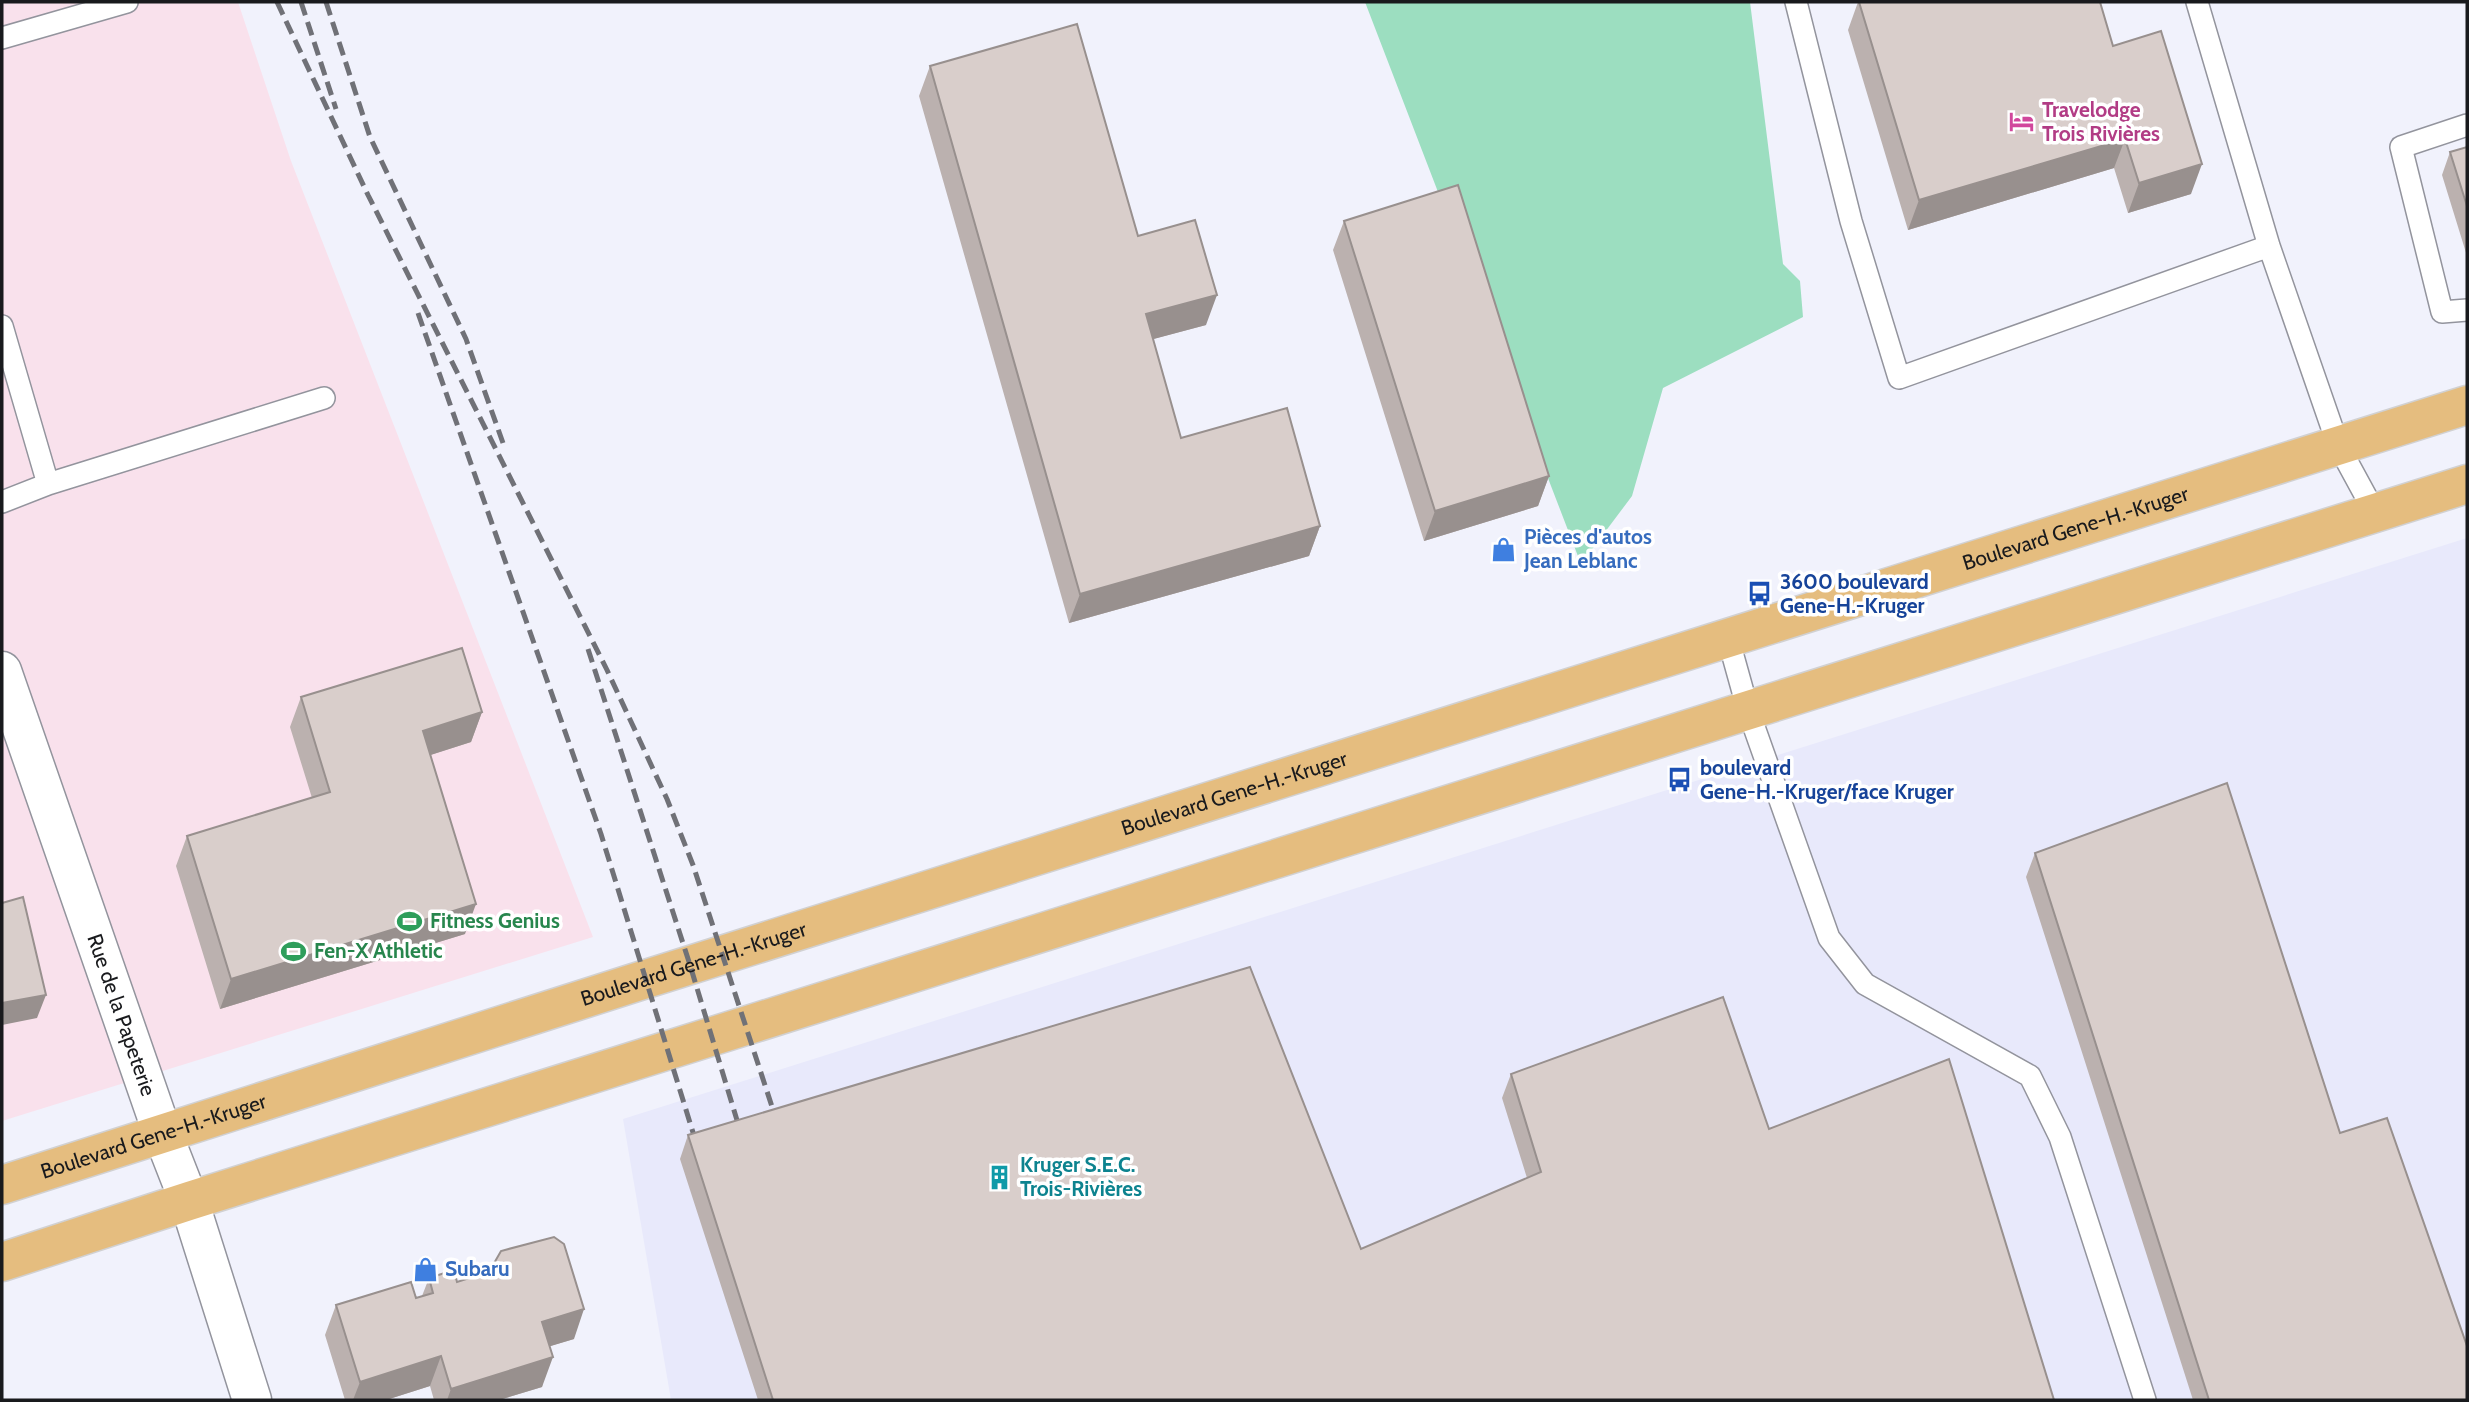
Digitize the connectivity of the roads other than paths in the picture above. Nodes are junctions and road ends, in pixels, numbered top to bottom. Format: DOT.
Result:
graph roads {
  1 [pos="127,2"];
  2 [pos="1796,2"];
  3 [pos="2197,2"];
  4 [pos="2,38"];
  5 [pos="2467,125"];
  6 [pos="2269,246"];
  7 [pos="2467,310"];
  8 [pos="2,326"];
  9 [pos="324,398"];
  10 [pos="2467,405"];
  11 [pos="2338,445"];
  12 [pos="48,484"];
  13 [pos="2467,484"];
  14 [pos="2,502"];
  15 [pos="2375,513"];
  16 [pos="1728,638"];
  17 [pos="2,671"];
  18 [pos="1748,710"];
  19 [pos="162,1132"];
  20 [pos="2,1185"];
  21 [pos="189,1201"];
  22 [pos="2,1262"];
  23 [pos="252,1400"];
  24 [pos="2145,1400"];
  1 -- 4 [label="lane"];
  2 -- 6 [label="lane"];
  3 -- 6 [label="lane"];
  5 -- 7 [label="lane"];
  6 -- 11 [label="lane"];
  8 -- 12 [label="lane"];
  9 -- 12 [label="lane"];
  10 -- 11 [label="main road, Boulevard Gene-H.-Kruger"];
  11 -- 15 [label="lane"];
  11 -- 16 [label="main road, Boulevard Gene-H.-Kruger"];
  12 -- 14 [label="lane"];
  13 -- 15 [label="main road"];
  15 -- 18 [label="main road"];
  16 -- 18 [label="lane"];
  16 -- 19 [label="main road, Boulevard Gene-H.-Kruger"];
  17 -- 19 [label="street, Rue de la Papeterie"];
  18 -- 21 [label="main road"];
  18 -- 24 [label="lane"];
  19 -- 20 [label="main road, Boulevard Gene-H.-Kruger"];
  19 -- 21 [label="street, Rue de la Papeterie"];
  21 -- 22 [label="main road"];
  21 -- 23 [label="street, Rue de la Papeterie"];
}
